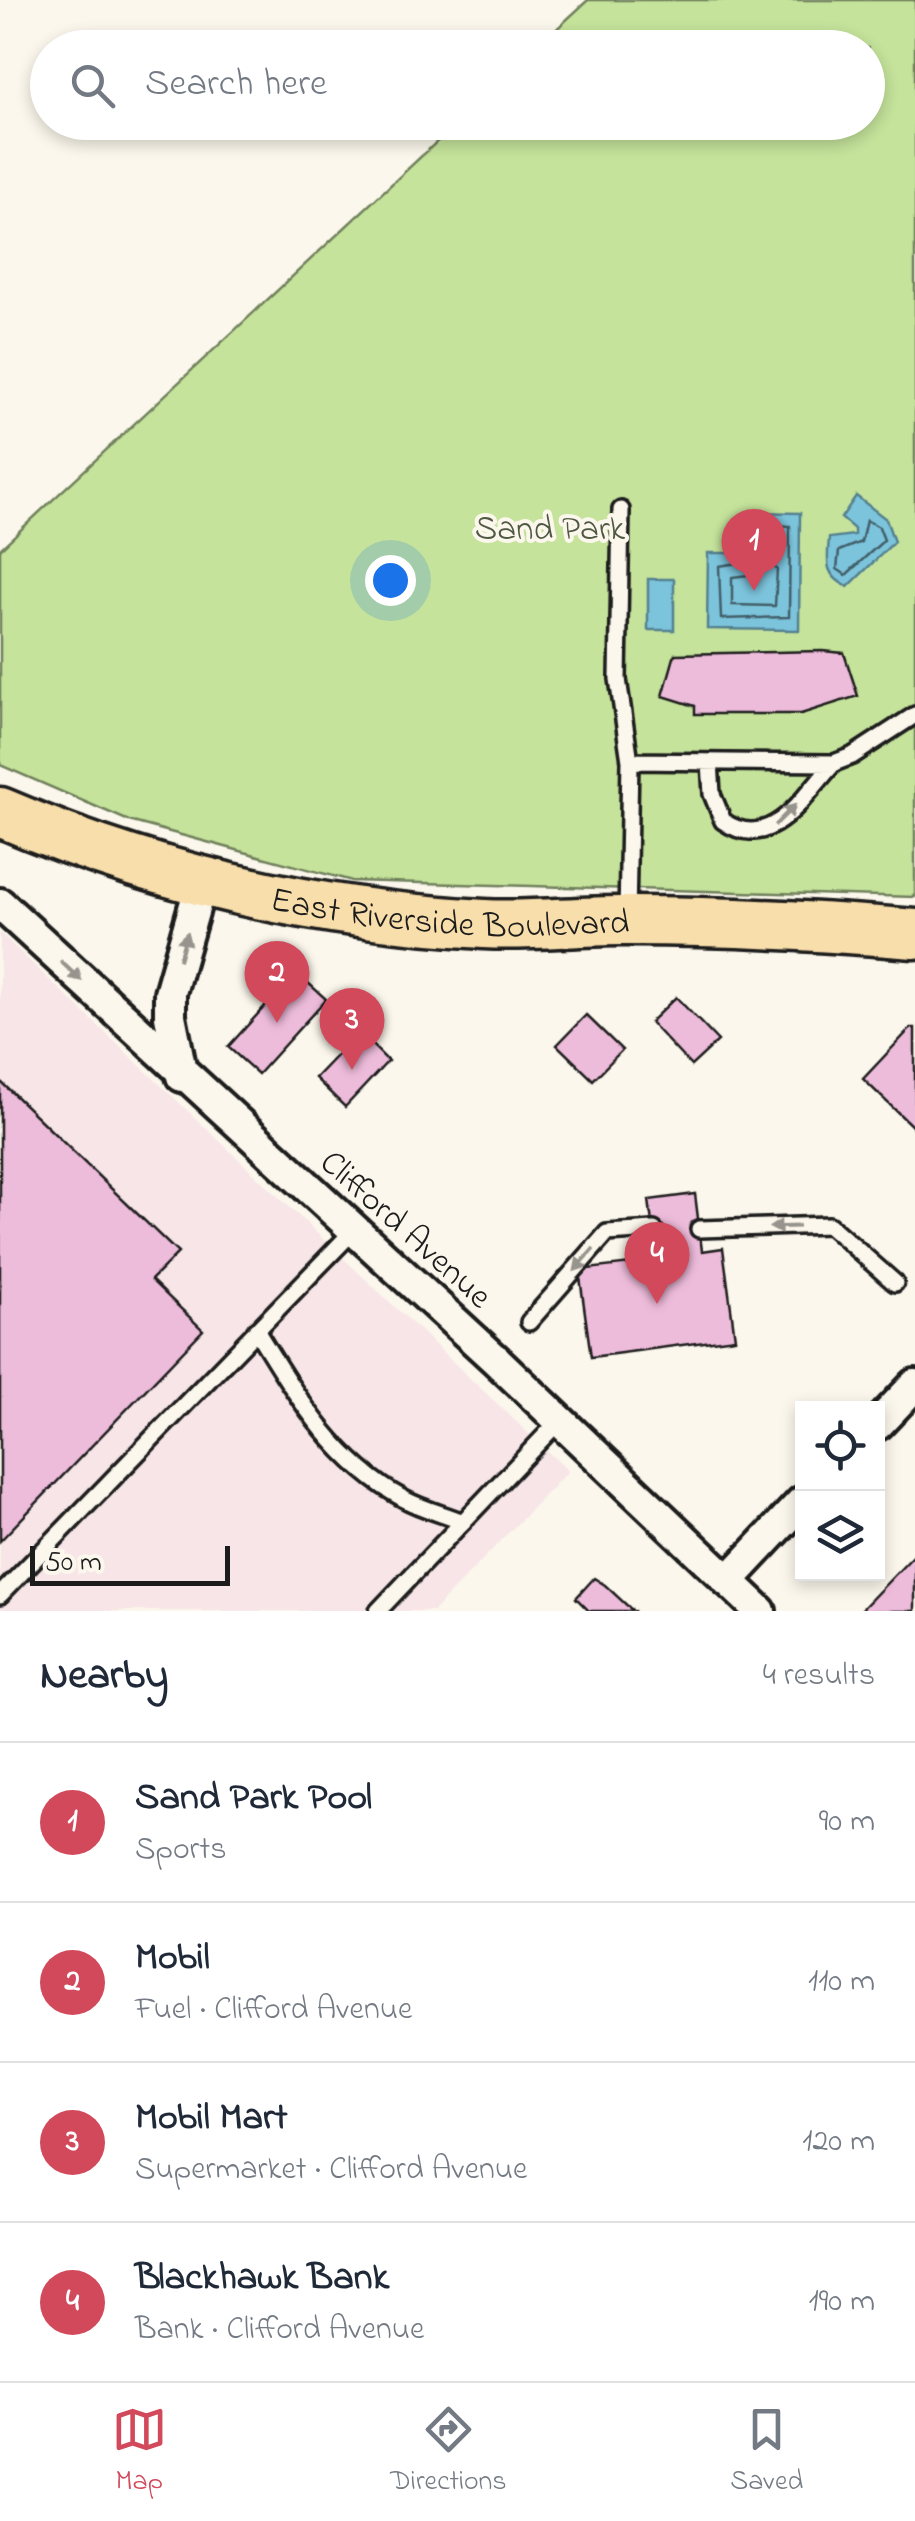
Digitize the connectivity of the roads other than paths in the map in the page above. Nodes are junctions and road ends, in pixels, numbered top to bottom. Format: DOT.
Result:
graph roads {
  1 [pos="620,510"];
  2 [pos="915,715"];
  3 [pos="630,762"];
  4 [pos="710,762"];
  5 [pos="834,763"];
  6 [pos="0,812"];
  7 [pos="202,884"];
  8 [pos="0,904"];
  9 [pos="627,920"];
  10 [pos="915,934"];
  11 [pos="182,1076"];
  12 [pos="700,1229"];
  13 [pos="354,1230"];
  14 [pos="654,1230"];
  15 [pos="895,1283"];
  16 [pos="529,1322"];
  17 [pos="256,1330"];
  18 [pos="915,1385"];
  19 [pos="885,1417"];
  20 [pos="560,1420"];
  21 [pos="795,1509"];
  22 [pos="463,1522"];
  23 [pos="728,1581"];
  24 [pos="0,1595"];
  25 [pos="378,1611"];
  26 [pos="760,1611"];
  1 -- 3 [label="lane"];
  2 -- 5 [label="lane"];
  3 -- 4 [label="lane"];
  3 -- 9 [label="lane"];
  4 -- 5 [label="lane"];
  4 -- 5 [label="lane, one-way"];
  6 -- 7 [label="main road, East Riverside Boulevard"];
  7 -- 9 [label="main road, East Riverside Boulevard"];
  11 -- 7 [label="street, one-way"];
  8 -- 11 [label="street, Clifford Avenue, one-way"];
  9 -- 10 [label="main road, East Riverside Boulevard"];
  11 -- 13 [label="street, Clifford Avenue"];
  15 -- 12 [label="lane, one-way"];
  13 -- 17 [label="lane"];
  13 -- 20 [label="street, Clifford Avenue"];
  14 -- 16 [label="lane, one-way"];
  17 -- 22 [label="lane"];
  17 -- 24 [label="lane"];
  18 -- 19 [label="street"];
  20 -- 22 [label="lane"];
  20 -- 23 [label="street, Clifford Avenue"];
  21 -- 23 [label="street"];
  22 -- 25 [label="lane"];
  23 -- 26 [label="street, Clifford Avenue"];
}
